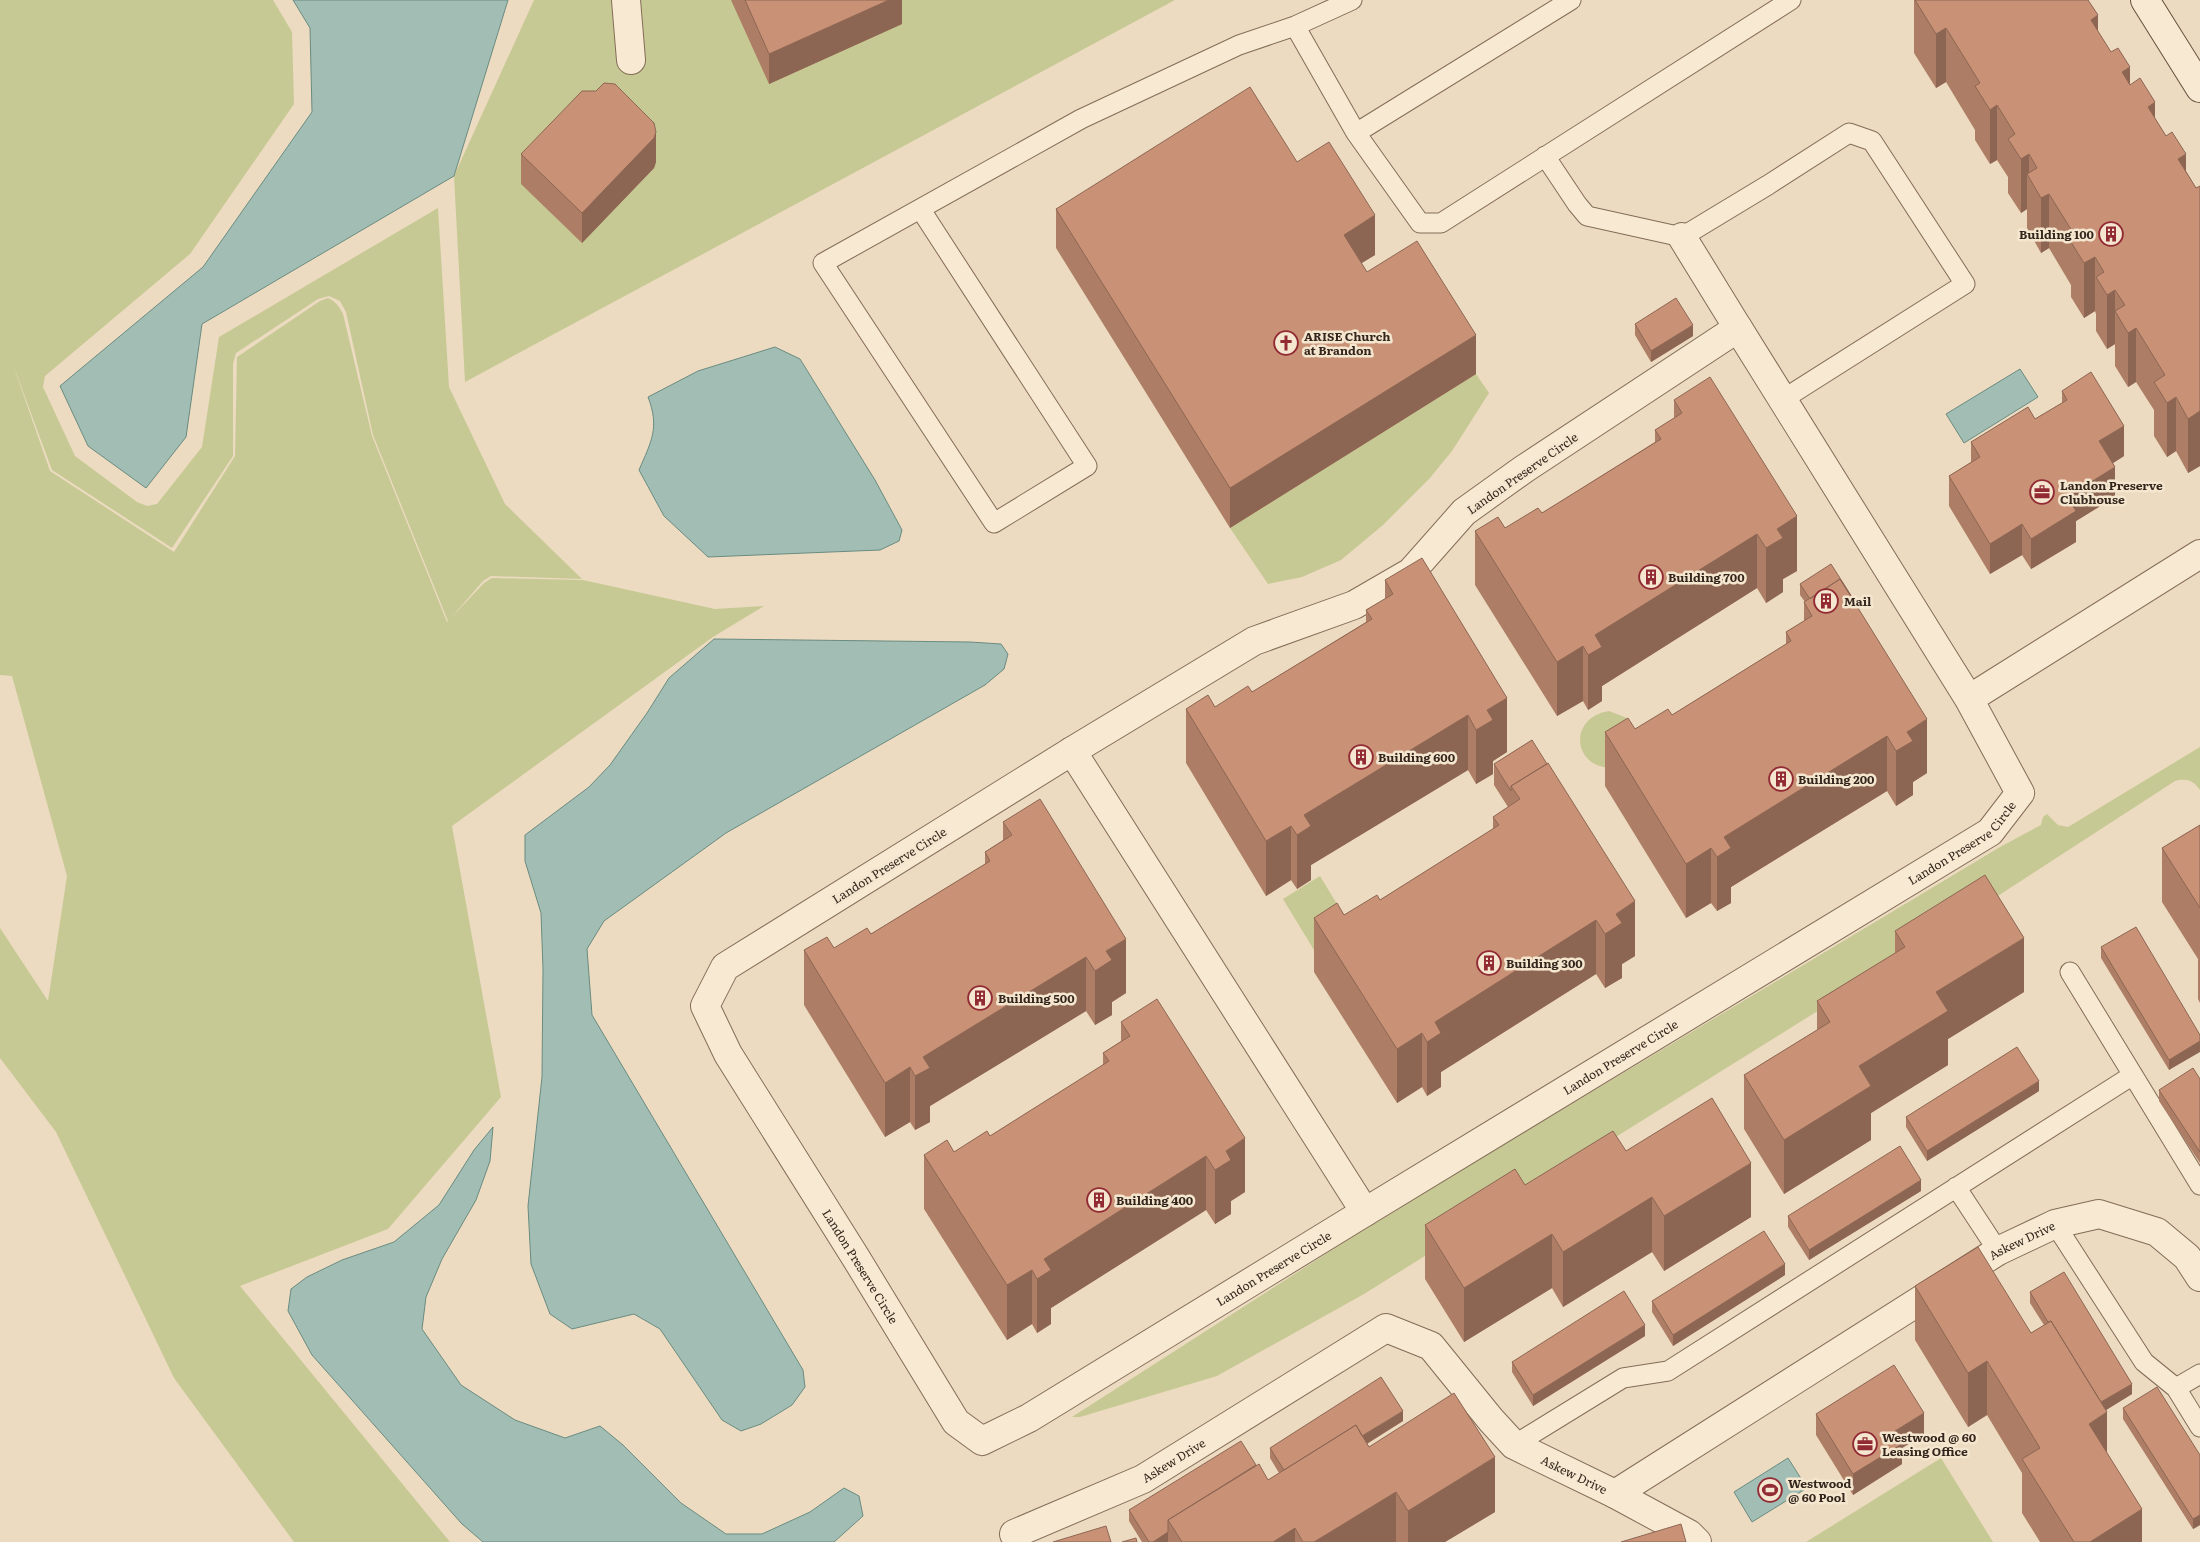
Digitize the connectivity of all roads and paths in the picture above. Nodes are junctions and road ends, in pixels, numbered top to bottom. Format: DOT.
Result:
graph roads {
  1 [pos="626,0"];
  2 [pos="1352,0"];
  3 [pos="1571,0"];
  4 [pos="1791,0"];
  5 [pos="2145,0"];
  6 [pos="1295,26"];
  7 [pos="631,60"];
  8 [pos="2200,88"];
  9 [pos="1356,133"];
  10 [pos="1545,156"];
  11 [pos="921,210"];
  12 [pos="1682,237"];
  13 [pos="1738,328"];
  14 [pos="1782,400"];
  15 [pos="2200,554"];
  16 [pos="1969,699"];
  17 [pos="1072,751"];
  18 [pos="2070,972"];
  19 [pos="2133,1075"];
  20 [pos="2200,1186"];
  21 [pos="1956,1187"];
  22 [pos="1364,1212"];
  23 [pos="2055,1224"];
  24 [pos="1998,1251"];
  25 [pos="2196,1261"];
  26 [pos="2200,1374"];
  27 [pos="2176,1388"];
  28 [pos="2200,1427"];
  29 [pos="1514,1445"];
  30 [pos="1615,1494"];
  31 [pos="1014,1534"];
  32 [pos="1697,1542"];
  1 -- 7 [label="street"];
  2 -- 6 [label="lane"];
  3 -- 9 [label="lane"];
  4 -- 10 [label="lane"];
  5 -- 8 [label="street"];
  6 -- 9 [label="lane"];
  6 -- 11 [label="lane"];
  9 -- 10 [label="lane"];
  10 -- 12 [label="lane"];
  11 -- 11 [label="lane"];
  12 -- 13 [label="street, Landon Preserve Circle"];
  12 -- 14 [label="lane"];
  13 -- 14 [label="street, Landon Preserve Circle"];
  13 -- 17 [label="street, Landon Preserve Circle"];
  14 -- 16 [label="street, Landon Preserve Circle"];
  15 -- 16 [label="street"];
  16 -- 22 [label="street, Landon Preserve Circle"];
  17 -- 22 [label="street"];
  17 -- 22 [label="street, Landon Preserve Circle"];
  18 -- 19 [label="lane"];
  19 -- 20 [label="lane"];
  19 -- 21 [label="lane"];
  21 -- 24 [label="lane"];
  21 -- 29 [label="lane"];
  23 -- 24 [label="street, Askew Drive"];
  23 -- 25 [label="street, Askew Drive"];
  23 -- 27 [label="lane"];
  24 -- 30 [label="street, Askew Drive"];
  26 -- 27 [label="lane"];
  27 -- 28 [label="lane"];
  29 -- 30 [label="street, Askew Drive"];
  29 -- 31 [label="street, Askew Drive"];
  30 -- 32 [label="street"];
}
